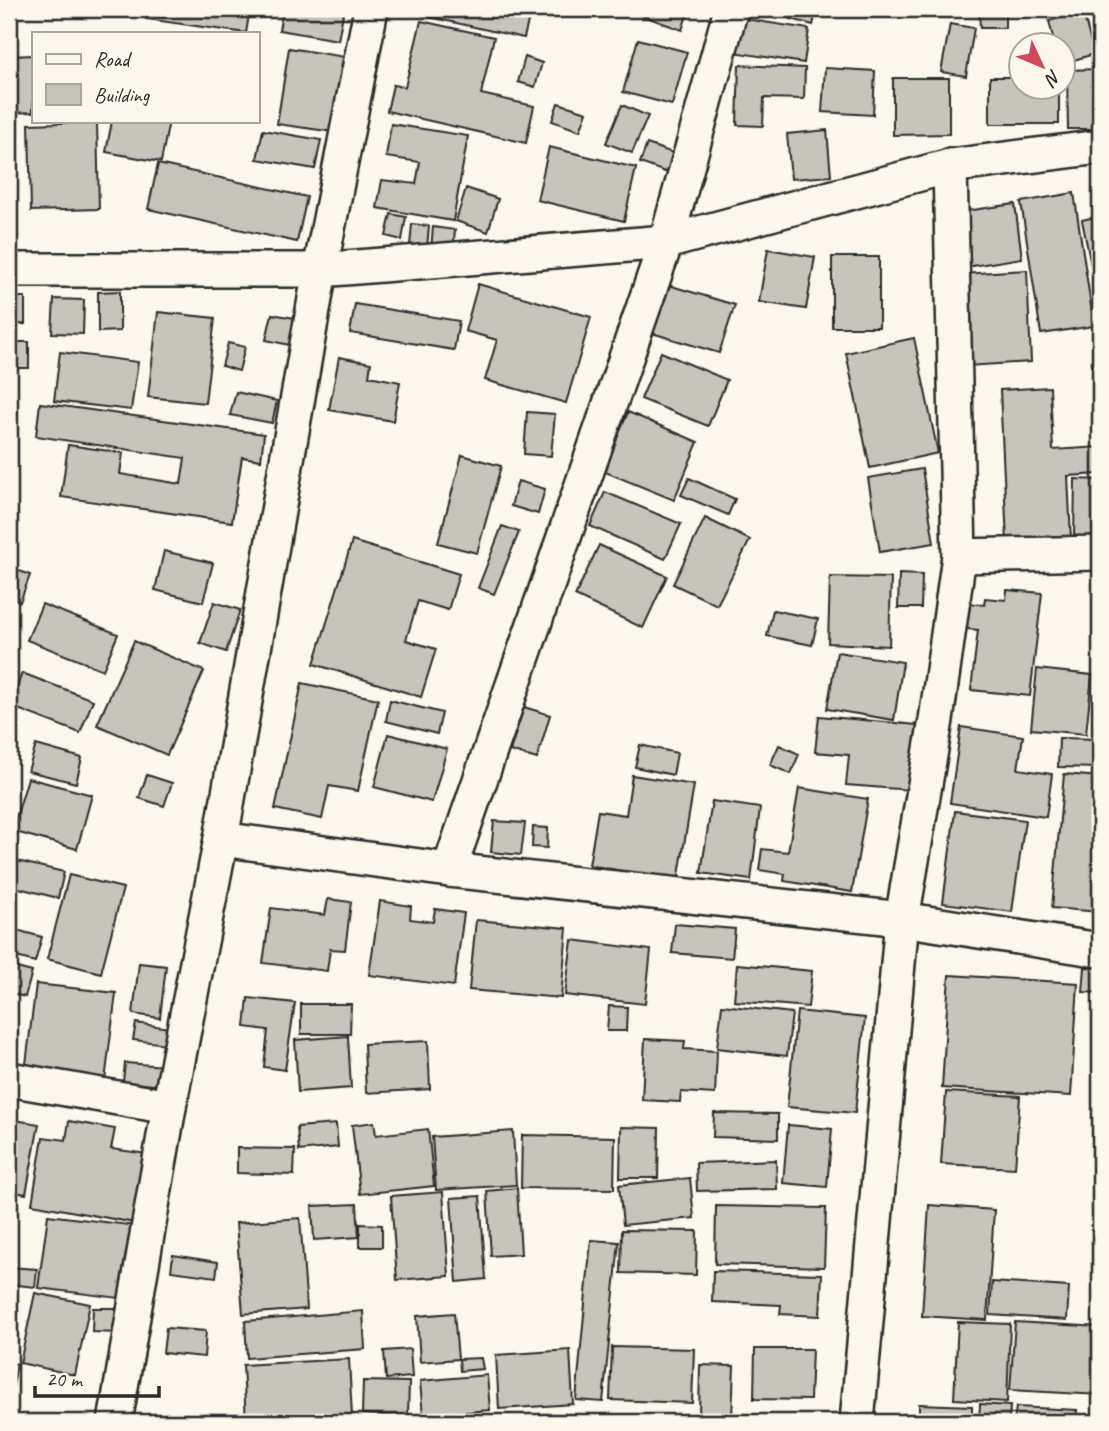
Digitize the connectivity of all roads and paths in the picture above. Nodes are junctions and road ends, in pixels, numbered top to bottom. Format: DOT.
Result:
graph roads {
  1 [pos="371,9"];
  2 [pos="731,9"];
  3 [pos="1100,147"];
  4 [pos="950,166"];
  5 [pos="666,242"];
  6 [pos="9,270"];
  7 [pos="320,270"];
  8 [pos="1100,554"];
  9 [pos="958,555"];
  10 [pos="221,839"];
  11 [pos="449,870"];
  12 [pos="902,919"];
  13 [pos="1100,950"];
  14 [pos="9,1079"];
  15 [pos="169,1107"];
  16 [pos="114,1422"];
  17 [pos="857,1422"];
  1 -- 7 [label="street"];
  2 -- 5 [label="street"];
  3 -- 4 [label="street"];
  4 -- 5 [label="street"];
  4 -- 9 [label="street"];
  5 -- 7 [label="street"];
  5 -- 11 [label="street"];
  6 -- 7 [label="street"];
  7 -- 10 [label="street"];
  8 -- 9 [label="street"];
  9 -- 12 [label="street"];
  10 -- 11 [label="street"];
  10 -- 15 [label="street"];
  11 -- 12 [label="street"];
  12 -- 13 [label="street"];
  12 -- 17 [label="street"];
  14 -- 15 [label="street"];
  15 -- 16 [label="street"];
}
